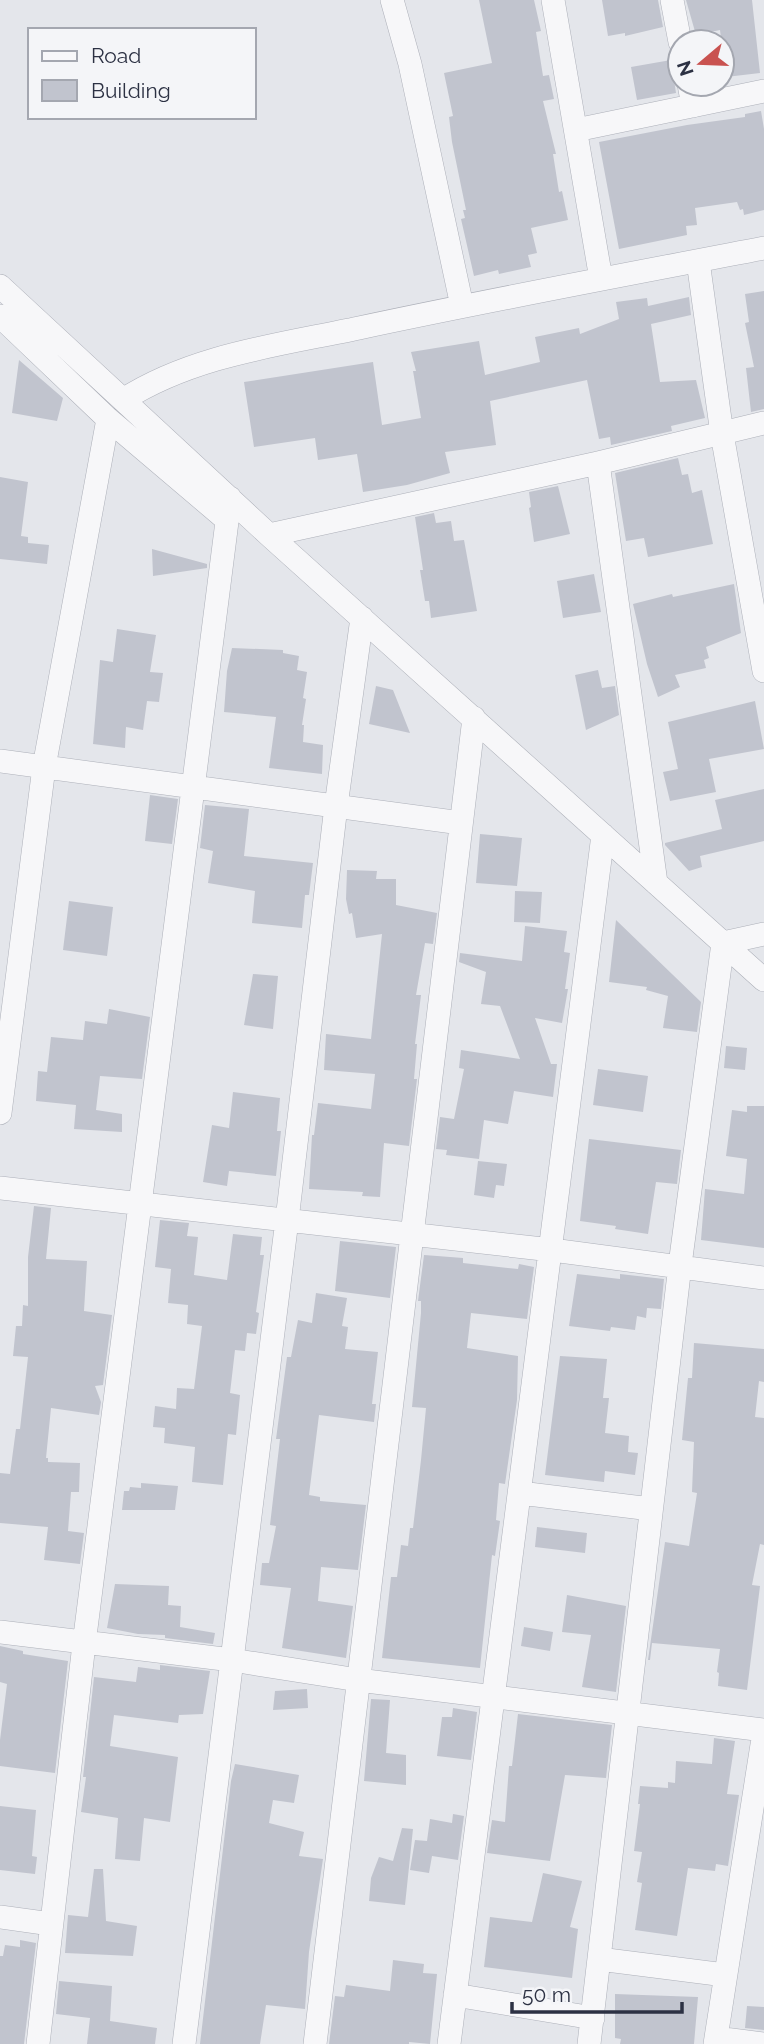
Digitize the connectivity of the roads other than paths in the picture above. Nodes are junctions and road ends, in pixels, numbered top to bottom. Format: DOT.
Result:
graph roads {
  1 [pos="392,0"];
  2 [pos="553,0"];
  3 [pos="672,0"];
  4 [pos="677,28"];
  5 [pos="764,92"];
  6 [pos="736,93"];
  7 [pos="681,98"];
  8 [pos="576,130"];
  9 [pos="764,248"];
  10 [pos="698,261"];
  11 [pos="601,279"];
  12 [pos="0,286"];
  13 [pos="462,306"];
  14 [pos="0,316"];
  15 [pos="77,357"];
  16 [pos="65,379"];
  17 [pos="123,400"];
  18 [pos="108,419"];
  19 [pos="764,424"];
  20 [pos="722,434"];
  21 [pos="598,463"];
  22 [pos="228,509"];
  23 [pos="269,535"];
  24 [pos="362,618"];
  25 [pos="764,671"];
  26 [pos="474,719"];
  27 [pos="0,761"];
  28 [pos="44,766"];
  29 [pos="193,787"];
  30 [pos="336,806"];
  31 [pos="461,823"];
  32 [pos="603,835"];
  33 [pos="656,883"];
  34 [pos="764,934"];
  35 [pos="723,943"];
  36 [pos="764,980"];
  37 [pos="0,1113"];
  38 [pos="0,1188"];
  39 [pos="140,1204"];
  40 [pos="287,1220"];
  41 [pos="412,1234"];
  42 [pos="552,1250"];
  43 [pos="680,1265"];
  44 [pos="764,1278"];
  45 [pos="520,1493"];
  46 [pos="651,1509"];
  47 [pos="0,1632"];
  48 [pos="84,1644"];
  49 [pos="232,1660"];
  50 [pos="358,1680"];
  51 [pos="494,1697"];
  52 [pos="628,1712"];
  53 [pos="764,1731"];
  54 [pos="0,1917"];
  55 [pos="51,1924"];
  56 [pos="599,1959"];
  57 [pos="724,1975"];
  58 [pos="455,1996"];
  59 [pos="593,2018"];
  60 [pos="716,2041"];
  61 [pos="38,2044"];
  62 [pos="184,2044"];
  63 [pos="315,2044"];
  64 [pos="449,2044"];
  65 [pos="589,2044"];
  66 [pos="764,2044"];
  1 -- 13 [label="street"];
  2 -- 8 [label="street"];
  3 -- 4 [label="street"];
  5 -- 6 [label="street"];
  7 -- 8 [label="street"];
  8 -- 11 [label="street"];
  9 -- 10 [label="street"];
  10 -- 11 [label="street"];
  10 -- 20 [label="street"];
  11 -- 13 [label="street"];
  12 -- 15 [label="street"];
  13 -- 17 [label="street"];
  14 -- 16 [label="street"];
  15 -- 16 [label="street"];
  15 -- 17 [label="street"];
  16 -- 18 [label="street"];
  17 -- 22 [label="street"];
  18 -- 22 [label="street"];
  18 -- 28 [label="street"];
  19 -- 20 [label="street"];
  20 -- 21 [label="street"];
  20 -- 25 [label="street"];
  21 -- 23 [label="street"];
  21 -- 33 [label="street"];
  22 -- 23 [label="street"];
  22 -- 29 [label="street"];
  23 -- 24 [label="street"];
  24 -- 26 [label="street"];
  24 -- 30 [label="street"];
  26 -- 31 [label="street"];
  26 -- 32 [label="street"];
  27 -- 28 [label="street"];
  28 -- 29 [label="street"];
  28 -- 37 [label="street"];
  29 -- 30 [label="street"];
  29 -- 39 [label="street"];
  30 -- 31 [label="street"];
  30 -- 40 [label="street"];
  31 -- 41 [label="street"];
  32 -- 33 [label="street"];
  32 -- 42 [label="street"];
  33 -- 35 [label="street"];
  34 -- 35 [label="street"];
  35 -- 36 [label="street"];
  35 -- 43 [label="street"];
  38 -- 39 [label="street"];
  39 -- 40 [label="street"];
  39 -- 48 [label="street"];
  40 -- 41 [label="street"];
  40 -- 49 [label="street"];
  41 -- 42 [label="street"];
  41 -- 50 [label="street"];
  42 -- 43 [label="street"];
  42 -- 45 [label="street"];
  43 -- 44 [label="street"];
  43 -- 46 [label="street"];
  45 -- 46 [label="street"];
  45 -- 51 [label="street"];
  46 -- 52 [label="street"];
  47 -- 48 [label="street"];
  48 -- 49 [label="street"];
  48 -- 55 [label="street"];
  49 -- 50 [label="street"];
  49 -- 62 [label="street"];
  50 -- 51 [label="street"];
  50 -- 63 [label="street"];
  51 -- 52 [label="street"];
  51 -- 58 [label="street"];
  52 -- 53 [label="street"];
  52 -- 56 [label="street"];
  53 -- 57 [label="street"];
  54 -- 55 [label="street"];
  55 -- 61 [label="street"];
  56 -- 57 [label="street"];
  56 -- 59 [label="street"];
  57 -- 60 [label="street"];
  58 -- 59 [label="street"];
  58 -- 64 [label="street"];
  59 -- 65 [label="street"];
  60 -- 66 [label="street"];
}
